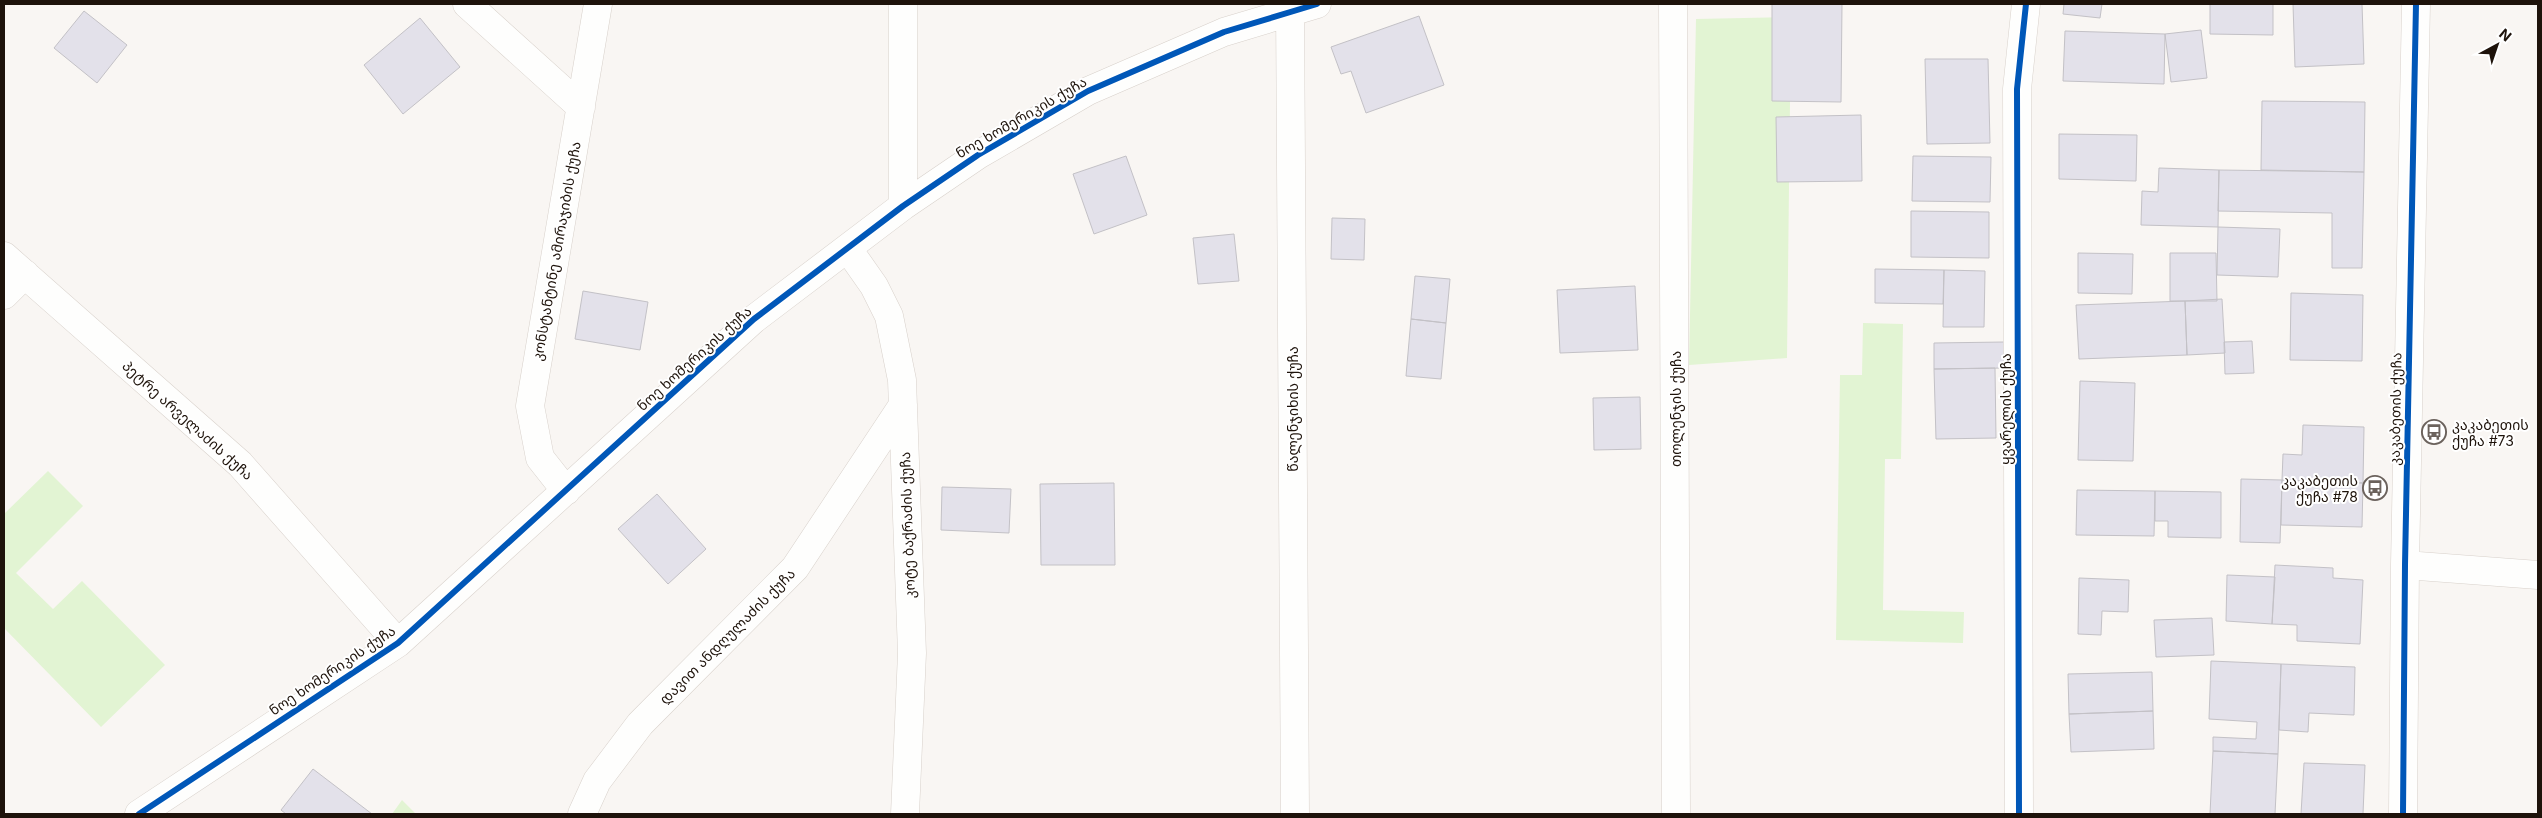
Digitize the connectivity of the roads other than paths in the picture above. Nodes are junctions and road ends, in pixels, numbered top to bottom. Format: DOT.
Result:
graph roads {
  1 [pos="467,4"];
  2 [pos="598,4"];
  3 [pos="903,4"];
  4 [pos="1317,4"];
  5 [pos="1673,4"];
  6 [pos="2026,4"];
  7 [pos="2416,4"];
  8 [pos="1290,9"];
  9 [pos="581,106"];
  10 [pos="902,206"];
  11 [pos="848,249"];
  12 [pos="4,256"];
  13 [pos="25,274"];
  14 [pos="4,295"];
  15 [pos="903,405"];
  16 [pos="566,491"];
  17 [pos="2405,565"];
  18 [pos="2538,575"];
  19 [pos="398,643"];
  20 [pos="139,814"];
  21 [pos="582,814"];
  22 [pos="905,814"];
  23 [pos="1295,814"];
  24 [pos="1676,814"];
  25 [pos="2019,814"];
  26 [pos="2403,814"];
  1 -- 9 [label="street"];
  2 -- 9 [label="street, კონსტანტინე ამირაჯიბის ქუჩა"];
  3 -- 10 [label="street"];
  4 -- 8 [label="street, ნოე ხომერიკის ქუჩა"];
  5 -- 24 [label="street, თოლენჯის ქუჩა"];
  6 -- 25 [label="street, ყვარელის ქუჩა"];
  7 -- 17 [label="street, კაკაბეთის ქუჩა"];
  8 -- 10 [label="street, ნოე ხომერიკის ქუჩა"];
  8 -- 23 [label="street, წალენჯიხის ქუჩა"];
  9 -- 16 [label="street, კონსტანტინე ამირაჯიბის ქუჩა"];
  10 -- 11 [label="street, ნოე ხომერიკის ქუჩა"];
  11 -- 15 [label="street, კოტე ბაქრაძის ქუჩა"];
  11 -- 16 [label="street, ნოე ხომერიკის ქუჩა"];
  12 -- 13 [label="street, პეტრე არველაძის ქუჩა"];
  13 -- 14 [label="street"];
  13 -- 19 [label="street, პეტრე არველაძის ქუჩა"];
  15 -- 21 [label="street, დავით ანდღულაძის ქუჩა"];
  15 -- 22 [label="street, კოტე ბაქრაძის ქუჩა"];
  16 -- 19 [label="street, ნოე ხომერიკის ქუჩა"];
  17 -- 18 [label="street"];
  17 -- 26 [label="street, კაკაბეთის ქუჩა"];
  19 -- 20 [label="street, ნოე ხომერიკის ქუჩა"];
}
